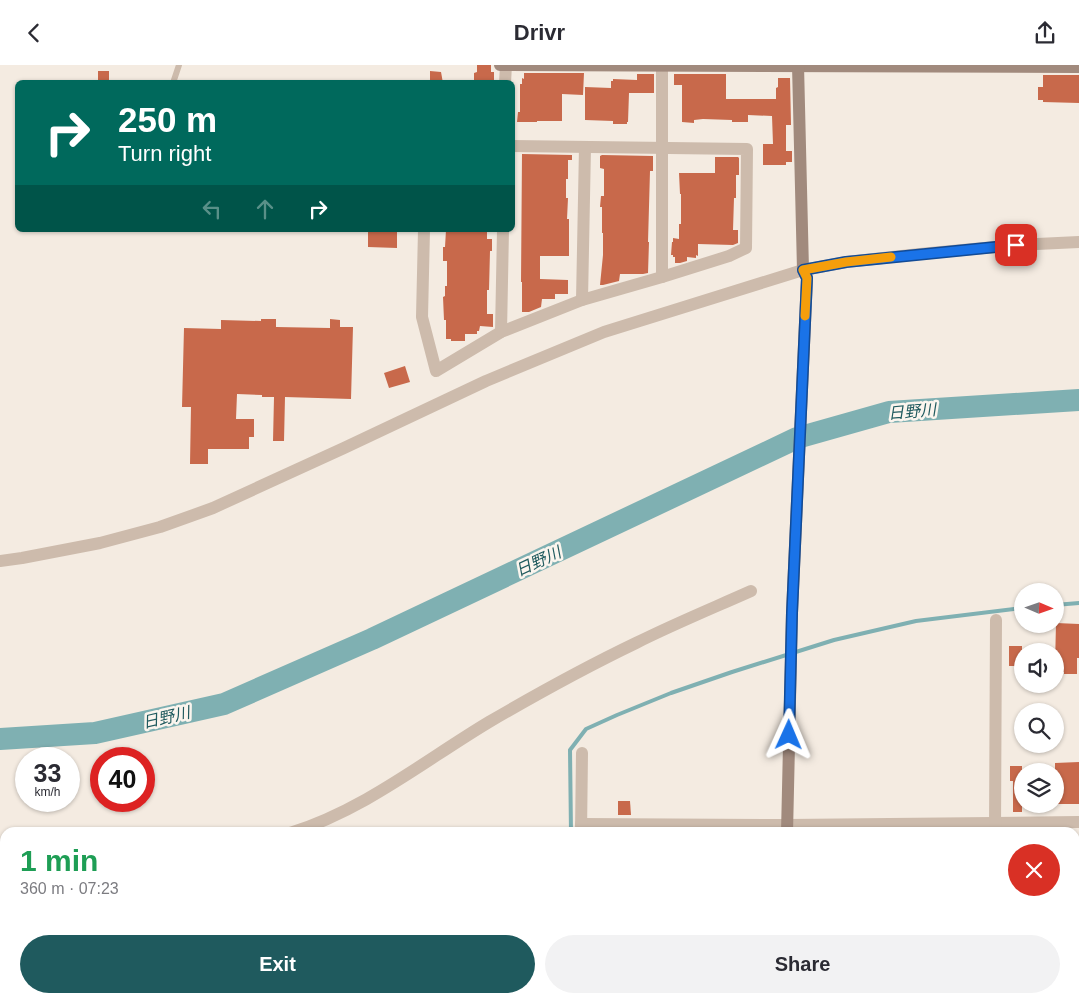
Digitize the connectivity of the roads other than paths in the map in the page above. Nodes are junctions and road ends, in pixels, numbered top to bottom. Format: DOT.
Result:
graph roads {
  1 [pos="179,65"];
  2 [pos="500,65"];
  3 [pos="506,65"];
  4 [pos="662,66"];
  5 [pos="798,66"];
  6 [pos="1079,67"];
  7 [pos="174,80"];
  8 [pos="505,80"];
  9 [pos="515,146"];
  10 [pos="585,147"];
  11 [pos="662,148"];
  12 [pos="424,232"];
  13 [pos="503,232"];
  14 [pos="1079,242"];
  15 [pos="805,274"];
  16 [pos="662,277"];
  17 [pos="582,300"];
  18 [pos="501,332"];
  19 [pos="0,561"];
  20 [pos="751,591"];
  21 [pos="996,620"];
  22 [pos="582,753"];
  23 [pos="1079,822"];
  24 [pos="305,827"];
  25 [pos="581,827"];
  26 [pos="612,827"];
  27 [pos="755,827"];
  28 [pos="787,827"];
  29 [pos="995,827"];
  30 [pos="1009,827"];
  1 -- 7 [label="lane"];
  2 -- 3 [label="street"];
  3 -- 4 [label="street"];
  3 -- 8 [label="street"];
  4 -- 5 [label="street"];
  4 -- 11 [label="street"];
  5 -- 6 [label="street"];
  5 -- 15 [label="street"];
  9 -- 10 [label="street"];
  10 -- 11 [label="street"];
  10 -- 17 [label="street"];
  11 -- 16 [label="street"];
  11 -- 16 [label="street"];
  12 -- 18 [label="street"];
  13 -- 18 [label="street"];
  14 -- 15 [label="street"];
  15 -- 19 [label="street"];
  15 -- 28 [label="street"];
  16 -- 17 [label="street"];
  17 -- 18 [label="street"];
  20 -- 24 [label="street"];
  21 -- 29 [label="street"];
  22 -- 25 [label="street"];
  23 -- 30 [label="street"];
  26 -- 27 [label="street"];
}
